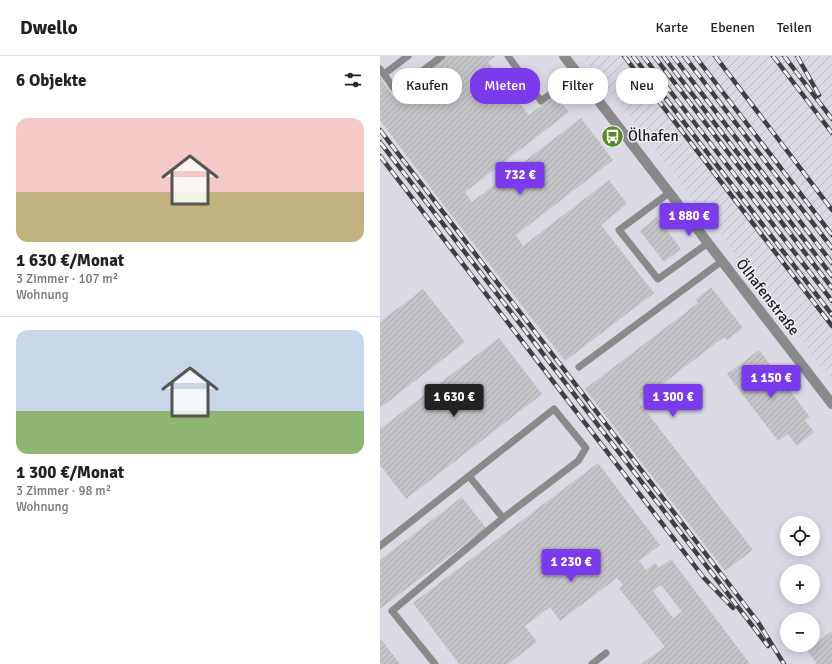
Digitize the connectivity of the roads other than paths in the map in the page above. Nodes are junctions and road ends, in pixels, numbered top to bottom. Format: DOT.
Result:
graph roads {
  1 [pos="408,56"];
  2 [pos="442,56"];
  3 [pos="508,56"];
  4 [pos="564,56"];
  5 [pos="573,68"];
  6 [pos="382,72"];
  7 [pos="548,96"];
  8 [pos="600,104"];
  9 [pos="669,193"];
  10 [pos="708,243"];
  11 [pos="722,261"];
  12 [pos="579,367"];
  13 [pos="832,404"];
  14 [pos="469,476"];
  15 [pos="503,518"];
  16 [pos="380,546"];
  17 [pos="606,653"];
  18 [pos="435,664"];
  19 [pos="592,664"];
  1 -- 6 [label="lane"];
  2 -- 6 [label="lane"];
  3 -- 7 [label="lane"];
  4 -- 5 [label="street, Ölhafenstraße"];
  8 -- 9 [label="street, Ölhafenstraße"];
  9 -- 10 [label="street, Ölhafenstraße"];
  9 -- 10 [label="lane"];
  10 -- 11 [label="street, Ölhafenstraße"];
  11 -- 12 [label="lane"];
  11 -- 13 [label="street, Ölhafenstraße"];
  14 -- 15 [label="lane"];
  14 -- 15 [label="lane"];
  14 -- 16 [label="lane"];
  15 -- 18 [label="lane"];
  17 -- 19 [label="lane"];
}
